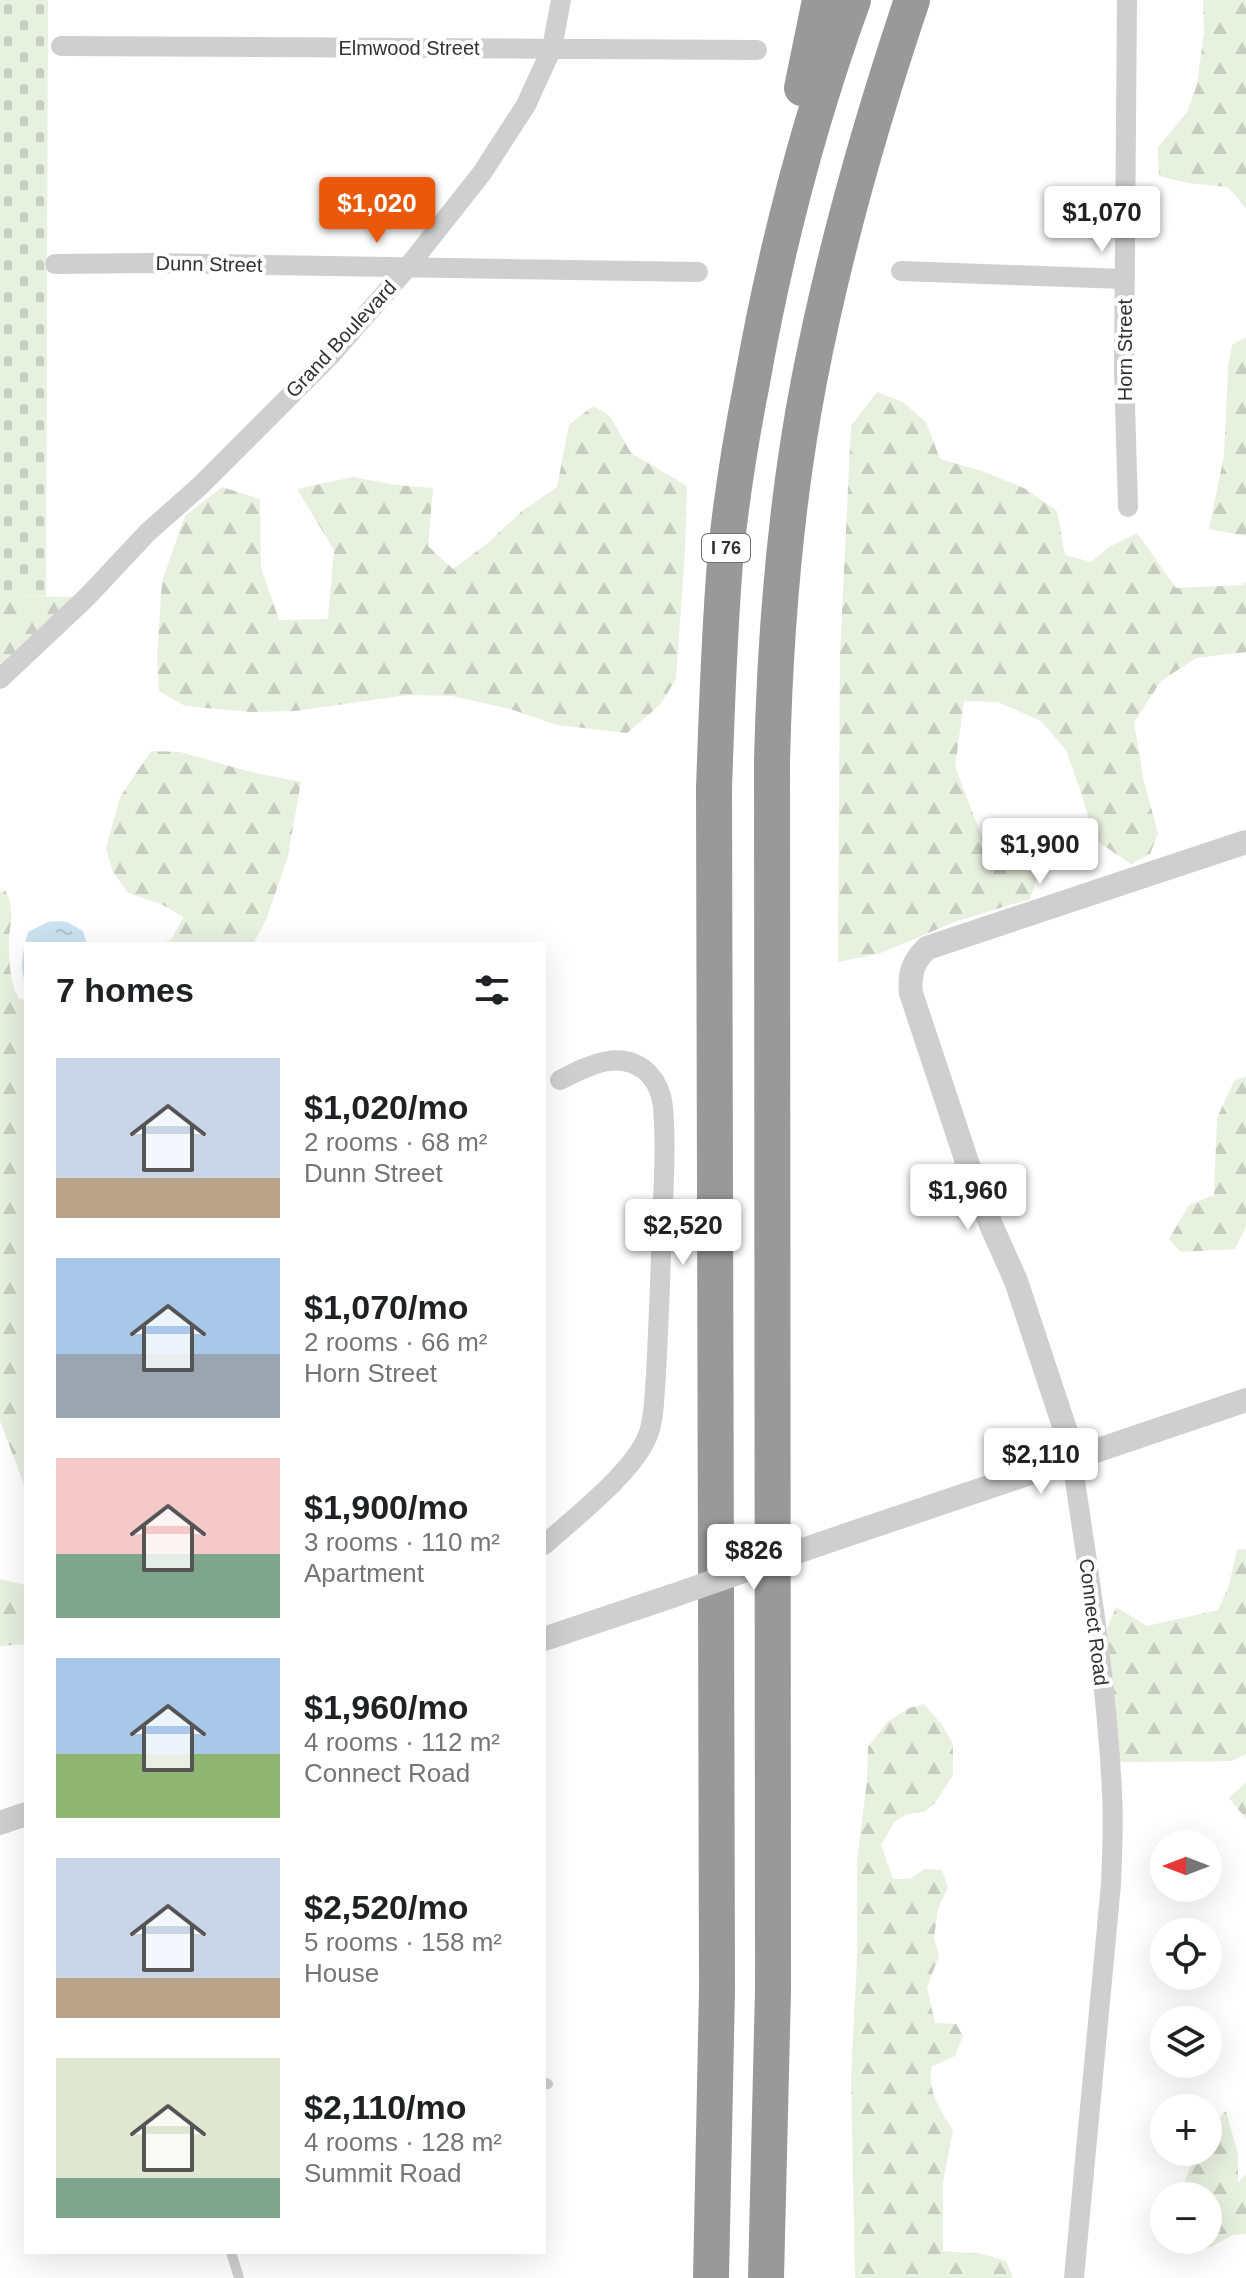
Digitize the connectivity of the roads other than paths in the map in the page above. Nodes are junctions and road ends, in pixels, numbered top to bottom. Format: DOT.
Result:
graph roads {
  1 [pos="561,0"];
  2 [pos="820,0"];
  3 [pos="853,0"];
  4 [pos="912,0"];
  5 [pos="931,0"];
  6 [pos="1127,0"];
  7 [pos="61,46"];
  8 [pos="552,48"];
  9 [pos="757,50"];
  10 [pos="881,91"];
  11 [pos="55,264"];
  12 [pos="407,268"];
  13 [pos="901,271"];
  14 [pos="698,272"];
  15 [pos="1124,279"];
  16 [pos="764,312"];
  17 [pos="1128,507"];
  18 [pos="0,679"];
  19 [pos="1246,842"];
  20 [pos="560,1080"];
  21 [pos="1246,1400"];
  22 [pos="1072,1460"];
  23 [pos="546,1543"];
  24 [pos="546,1638"];
  25 [pos="24,1815"];
  26 [pos="0,1823"];
  27 [pos="232,2254"];
  28 [pos="239,2278"];
  29 [pos="711,2278"];
  30 [pos="766,2278"];
  31 [pos="1074,2278"];
  1 -- 8 [label="street, Grand Boulevard"];
  2 -- 16 [label="highway"];
  3 -- 16 [label="highway, I 76"];
  4 -- 10 [label="highway"];
  5 -- 10 [label="highway"];
  6 -- 15 [label="street, Horn Street"];
  7 -- 8 [label="street, Elmwood Street"];
  8 -- 9 [label="street, Elmwood Street"];
  8 -- 12 [label="street, Grand Boulevard"];
  10 -- 30 [label="highway"];
  11 -- 12 [label="street, Dunn Street"];
  12 -- 14 [label="street, Dunn Street"];
  12 -- 18 [label="street, Grand Boulevard"];
  13 -- 15 [label="street"];
  15 -- 17 [label="street, Horn Street"];
  16 -- 29 [label="highway, I 76"];
  19 -- 22 [label="street, Connect Road"];
  20 -- 23 [label="street"];
  21 -- 22 [label="street"];
  22 -- 24 [label="street, bridge"];
  22 -- 31 [label="street, Connect Road"];
  25 -- 26 [label="street"];
  27 -- 28 [label="lane"];
}
